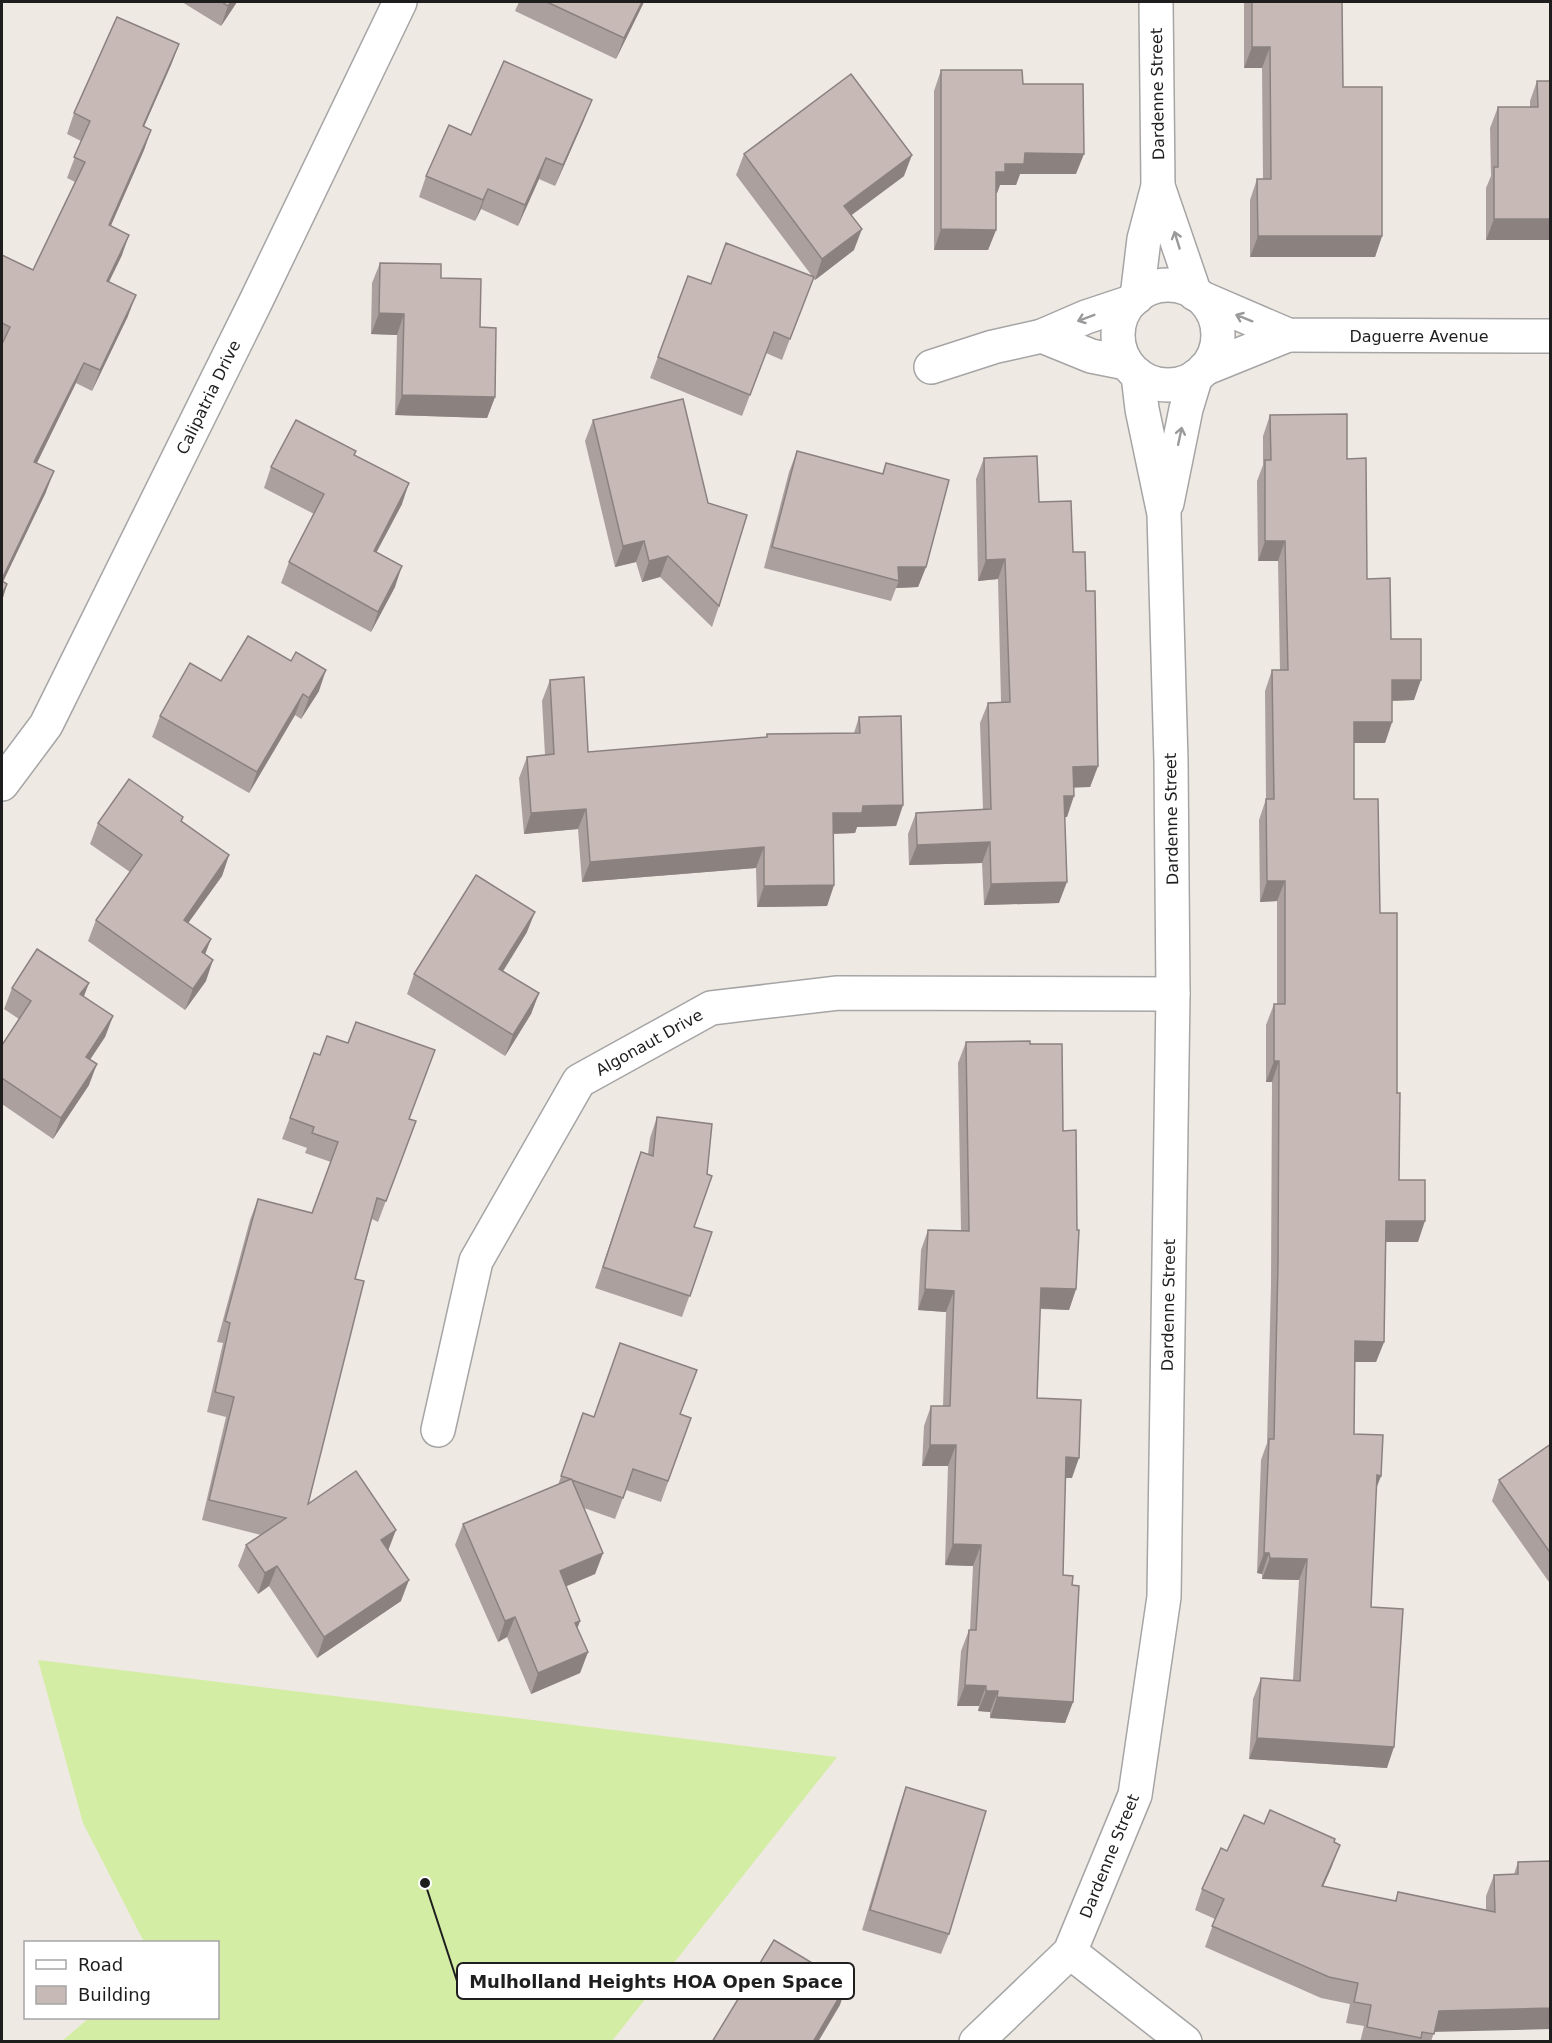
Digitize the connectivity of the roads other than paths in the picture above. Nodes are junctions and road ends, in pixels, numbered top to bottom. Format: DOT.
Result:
graph roads {
  1 [pos="400,2"];
  2 [pos="1156,2"];
  3 [pos="1158,186"];
  4 [pos="1198,296"];
  5 [pos="1134,300"];
  6 [pos="1288,335"];
  7 [pos="1042,336"];
  8 [pos="1551,336"];
  9 [pos="932,367"];
  10 [pos="1132,369"];
  11 [pos="1200,372"];
  12 [pos="1164,514"];
  13 [pos="2,784"];
  14 [pos="1173,994"];
  15 [pos="438,1430"];
  16 [pos="1070,1952"];
  17 [pos="976,2042"];
  18 [pos="1185,2042"];
  1 -- 13 [label="street, Calipatria Drive"];
  2 -- 3 [label="street, Dardenne Street"];
  4 -- 3 [label="street, Dardenne Street, one-way"];
  3 -- 5 [label="street, Dardenne Street"];
  4 -- 5 [label="street"];
  6 -- 4 [label="street, Daguerre Avenue, one-way"];
  4 -- 11 [label="street"];
  5 -- 7 [label="street, one-way"];
  5 -- 10 [label="street"];
  6 -- 8 [label="street, Daguerre Avenue"];
  6 -- 11 [label="street, Daguerre Avenue"];
  7 -- 9 [label="street"];
  7 -- 10 [label="street"];
  10 -- 11 [label="street"];
  10 -- 12 [label="street, Dardenne Street"];
  12 -- 11 [label="street, Dardenne Street, one-way"];
  12 -- 14 [label="street, Dardenne Street"];
  14 -- 15 [label="street, Algonaut Drive"];
  14 -- 16 [label="street, Dardenne Street"];
  16 -- 17 [label="street, Dardenne Street"];
  16 -- 18 [label="street"];
}
